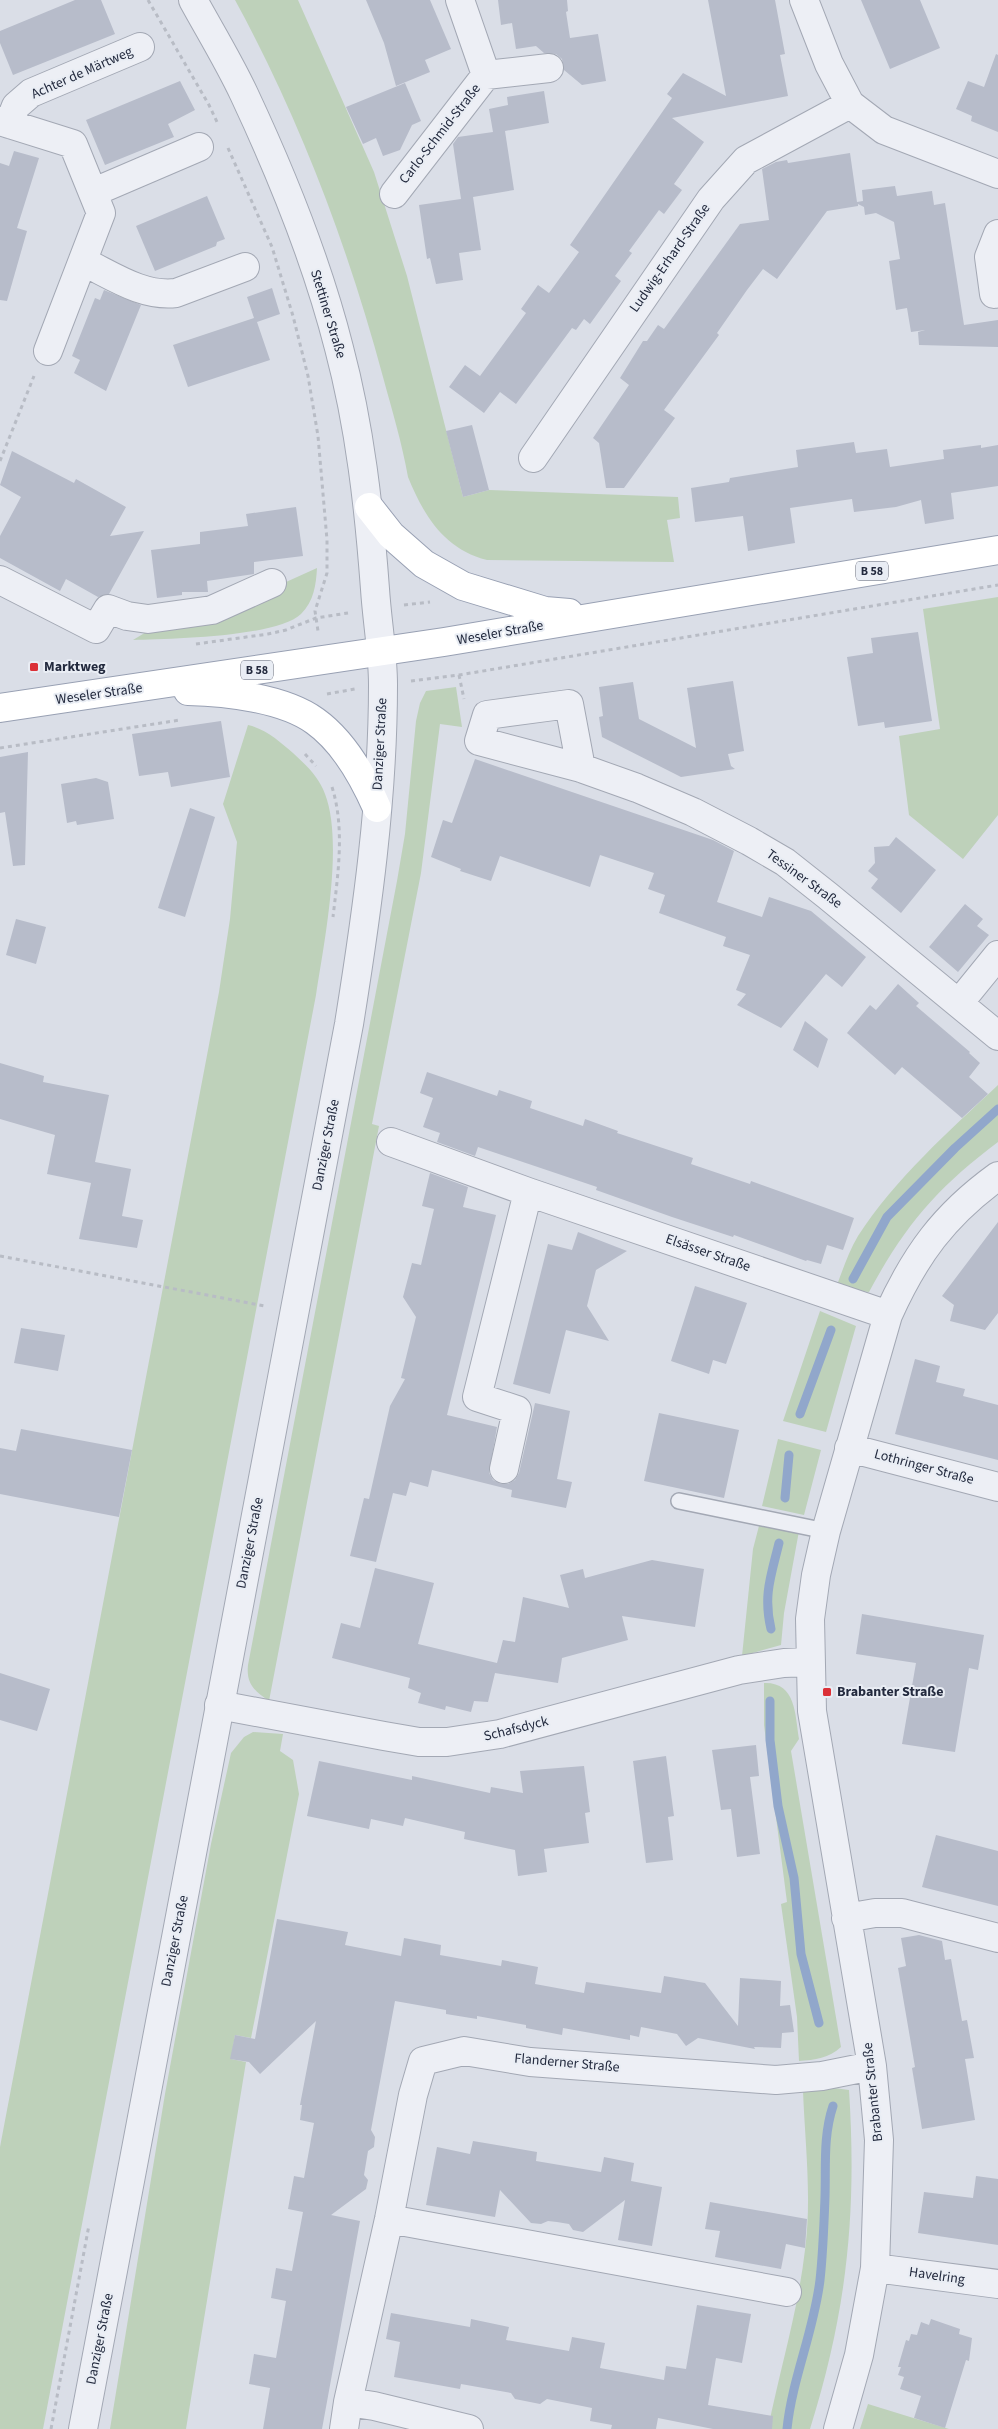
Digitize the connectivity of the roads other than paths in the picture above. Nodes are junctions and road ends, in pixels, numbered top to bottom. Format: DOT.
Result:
graph roads {
  1 [pos="193,0"];
  2 [pos="460,0"];
  3 [pos="804,0"];
  4 [pos="140,47"];
  5 [pos="549,68"];
  6 [pos="486,75"];
  7 [pos="850,104"];
  8 [pos="5,123"];
  9 [pos="199,147"];
  10 [pos="998,174"];
  11 [pos="94,192"];
  12 [pos="394,194"];
  13 [pos="998,234"];
  14 [pos="84,262"];
  15 [pos="246,267"];
  16 [pos="994,294"];
  17 [pos="48,351"];
  18 [pos="533,458"];
  19 [pos="369,507"];
  20 [pos="998,550"];
  21 [pos="0,580"];
  22 [pos="272,583"];
  23 [pos="595,616"];
  24 [pos="381,652"];
  25 [pos="134,689"];
  26 [pos="0,708"];
  27 [pos="581,768"];
  28 [pos="377,808"];
  29 [pos="998,955"];
  30 [pos="959,1003"];
  31 [pos="998,1036"];
  32 [pos="392,1142"];
  33 [pos="998,1176"];
  34 [pos="528,1192"];
  35 [pos="888,1315"];
  36 [pos="849,1448"];
  37 [pos="504,1469"];
  38 [pos="998,1487"];
  39 [pos="678,1501"];
  40 [pos="826,1531"];
  41 [pos="810,1662"];
  42 [pos="220,1705"];
  43 [pos="846,1918"];
  44 [pos="998,1938"];
  45 [pos="872,2066"];
  46 [pos="389,2219"];
  47 [pos="875,2268"];
  48 [pos="998,2284"];
  49 [pos="787,2292"];
  50 [pos="348,2402"];
  51 [pos="83,2429"];
  52 [pos="344,2429"];
  53 [pos="468,2429"];
  54 [pos="838,2429"];
  1 -- 19 [label="street, Stettiner Straße"];
  2 -- 6 [label="street, Carlo-Schmid-Straße"];
  3 -- 7 [label="street"];
  4 -- 8 [label="street, Achter de Märtweg"];
  5 -- 6 [label="street, Carlo-Schmid-Straße"];
  6 -- 12 [label="street, Carlo-Schmid-Straße"];
  7 -- 10 [label="street"];
  7 -- 18 [label="street, Ludwig-Erhard-Straße"];
  8 -- 11 [label="street, Achter de Märtweg"];
  9 -- 11 [label="street"];
  11 -- 14 [label="street, Achter de Märtweg"];
  13 -- 16 [label="street"];
  14 -- 15 [label="street"];
  14 -- 17 [label="street, Achter de Märtweg"];
  19 -- 23 [label="main road"];
  19 -- 24 [label="street, Stettiner Straße"];
  20 -- 23 [label="main road, Weseler Straße / B 58"];
  21 -- 22 [label="street"];
  23 -- 24 [label="main road, Weseler Straße / B 58"];
  24 -- 25 [label="main road, Weseler Straße / B 58"];
  24 -- 28 [label="street, Danziger Straße"];
  25 -- 26 [label="main road, Weseler Straße / B 58"];
  25 -- 28 [label="main road"];
  27 -- 30 [label="street, Tessiner Straße"];
  28 -- 42 [label="street, Danziger Straße"];
  29 -- 30 [label="street"];
  30 -- 31 [label="street, Tessiner Straße"];
  32 -- 34 [label="street, Elsässer Straße"];
  33 -- 35 [label="street, Brabanter Straße"];
  34 -- 35 [label="street, Elsässer Straße"];
  34 -- 37 [label="street"];
  35 -- 36 [label="street, Brabanter Straße"];
  36 -- 38 [label="street, Lothringer Straße"];
  36 -- 40 [label="street, Brabanter Straße"];
  39 -- 40 [label="lane"];
  40 -- 41 [label="street, Brabanter Straße"];
  41 -- 42 [label="street, Schafsdyck"];
  41 -- 43 [label="street, Brabanter Straße"];
  42 -- 51 [label="street, Danziger Straße"];
  43 -- 44 [label="street"];
  43 -- 45 [label="street, Brabanter Straße"];
  45 -- 46 [label="street, Flanderner Straße"];
  45 -- 47 [label="street, Brabanter Straße"];
  46 -- 49 [label="street"];
  46 -- 50 [label="street, Flanderner Straße"];
  47 -- 48 [label="street, Havelring"];
  47 -- 54 [label="street, Brabanter Straße"];
  50 -- 52 [label="street, Flanderner Straße"];
  50 -- 53 [label="street"];
}
